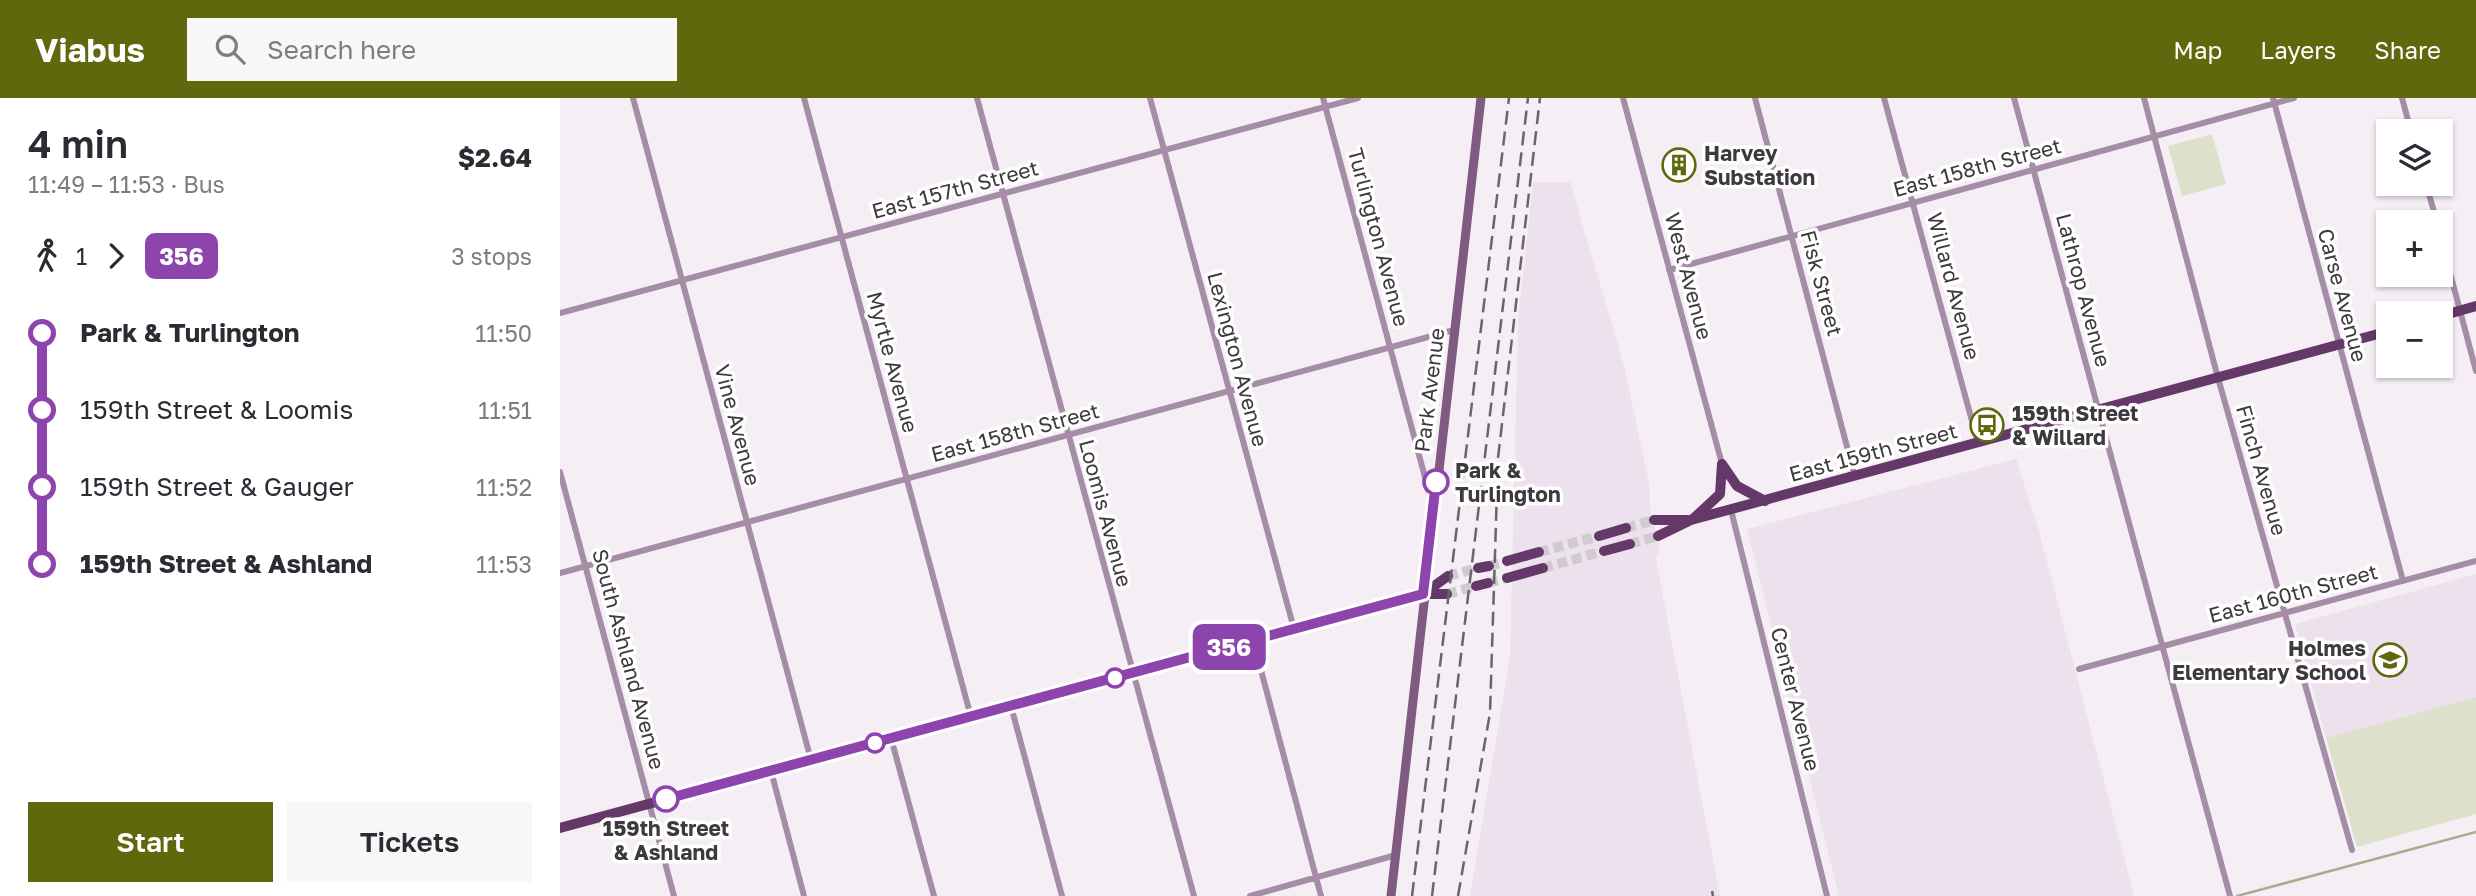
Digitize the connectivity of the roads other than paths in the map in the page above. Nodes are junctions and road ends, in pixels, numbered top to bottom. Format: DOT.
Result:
graph roads {
  1 [pos="633,98"];
  2 [pos="804,98"];
  3 [pos="977,98"];
  4 [pos="1150,98"];
  5 [pos="1323,98"];
  6 [pos="1358,98"];
  7 [pos="1482,98"];
  8 [pos="1623,98"];
  9 [pos="1755,98"];
  10 [pos="1884,98"];
  11 [pos="2014,98"];
  12 [pos="2144,98"];
  13 [pos="2294,98"];
  14 [pos="2402,98"];
  15 [pos="2274,101"];
  16 [pos="1326,107"];
  17 [pos="2408,119"];
  18 [pos="2154,137"];
  19 [pos="1164,151"];
  20 [pos="2033,170"];
  21 [pos="1002,194"];
  22 [pos="1913,203"];
  23 [pos="842,237"];
  24 [pos="1791,237"];
  25 [pos="1669,270"];
  26 [pos="681,280"];
  27 [pos="2453,284"];
  28 [pos="2476,306"];
  29 [pos="2460,311"];
  30 [pos="560,313"];
  31 [pos="2453,313"];
  32 [pos="1454,330"];
  33 [pos="2376,335"];
  34 [pos="2338,345"];
  35 [pos="1390,347"];
  36 [pos="2476,371"];
  37 [pos="2218,378"];
  38 [pos="1229,392"];
  39 [pos="2098,411"];
  40 [pos="1067,436"];
  41 [pos="1978,443"];
  42 [pos="1722,464"];
  43 [pos="560,472"];
  44 [pos="1855,477"];
  45 [pos="907,479"];
  46 [pos="1765,501"];
  47 [pos="1433,507"];
  48 [pos="1731,510"];
  49 [pos="1654,520"];
  50 [pos="1691,520"];
  51 [pos="747,523"];
  52 [pos="1626,528"];
  53 [pos="1600,536"];
  54 [pos="1658,536"];
  55 [pos="1630,544"];
  56 [pos="1604,551"];
  57 [pos="1539,552"];
  58 [pos="1507,561"];
  59 [pos="2476,561"];
  60 [pos="585,566"];
  61 [pos="1543,568"];
  62 [pos="560,573"];
  63 [pos="1448,576"];
  64 [pos="1507,578"];
  65 [pos="2403,581"];
  66 [pos="1488,583"];
  67 [pos="1476,586"];
  68 [pos="1423,594"];
  69 [pos="1447,594"];
  70 [pos="2284,613"];
  71 [pos="1294,629"];
  72 [pos="1253,640"];
  73 [pos="2163,646"];
  74 [pos="2079,669"];
  75 [pos="1131,673"];
  76 [pos="1011,706"];
  77 [pos="971,717"];
  78 [pos="891,738"];
  79 [pos="811,760"];
  80 [pos="771,771"];
  81 [pos="649,804"];
  82 [pos="560,828"];
  83 [pos="2352,850"];
  84 [pos="1396,855"];
  85 [pos="1316,878"];
  86 [pos="2229,894"];
  87 [pos="674,896"];
  88 [pos="804,896"];
  89 [pos="934,896"];
  90 [pos="1062,896"];
  91 [pos="1194,896"];
  92 [pos="1250,896"];
  93 [pos="1321,896"];
  94 [pos="1391,896"];
  95 [pos="1827,896"];
  1 -- 26 [label="street, Vine Avenue"];
  2 -- 23 [label="street, Myrtle Avenue"];
  3 -- 21 [label="street, Loomis Avenue"];
  4 -- 19 [label="street, Lexington Avenue"];
  5 -- 16 [label="street, Turlington Avenue"];
  6 -- 16 [label="street, East 157th Street"];
  7 -- 32 [label="street, Park Avenue"];
  8 -- 25 [label="street, West Avenue"];
  9 -- 24 [label="street, Fisk Street"];
  10 -- 22 [label="street, Willard Avenue"];
  11 -- 20 [label="street, Lathrop Avenue"];
  12 -- 18 [label="street, Finch Avenue"];
  13 -- 15 [label="street, East 158th Street"];
  14 -- 17 [label="street"];
  15 -- 18 [label="street, East 158th Street"];
  15 -- 34 [label="street, Carse Avenue"];
  16 -- 19 [label="street, East 157th Street"];
  16 -- 35 [label="street, Turlington Avenue"];
  18 -- 20 [label="street, East 158th Street"];
  18 -- 37 [label="street, Finch Avenue"];
  19 -- 21 [label="street, East 157th Street"];
  19 -- 38 [label="street, Lexington Avenue"];
  20 -- 22 [label="street, East 158th Street"];
  20 -- 39 [label="street, Lathrop Avenue"];
  21 -- 23 [label="street, East 157th Street"];
  21 -- 40 [label="street, Loomis Avenue"];
  22 -- 24 [label="street, East 158th Street"];
  22 -- 41 [label="street, Willard Avenue"];
  23 -- 26 [label="street, East 157th Street"];
  23 -- 45 [label="street, Myrtle Avenue"];
  24 -- 25 [label="street, East 158th Street"];
  24 -- 44 [label="street, Fisk Street"];
  25 -- 42 [label="street, West Avenue"];
  26 -- 30 [label="street, East 157th Street"];
  26 -- 51 [label="street, Vine Avenue"];
  27 -- 29 [label="street"];
  28 -- 29 [label="main road"];
  29 -- 31 [label="main road"];
  29 -- 36 [label="street"];
  32 -- 35 [label="street, East 158th Street"];
  32 -- 47 [label="street, Park Avenue"];
  33 -- 34 [label="main road, East 159th Street"];
  34 -- 37 [label="main road, East 159th Street"];
  34 -- 65 [label="street, Carse Avenue"];
  35 -- 38 [label="street, East 158th Street"];
  35 -- 47 [label="street, Turlington Avenue"];
  37 -- 39 [label="main road, East 159th Street"];
  37 -- 70 [label="street, Finch Avenue"];
  38 -- 40 [label="street, East 158th Street"];
  38 -- 71 [label="street, Lexington Avenue"];
  39 -- 41 [label="main road, East 159th Street"];
  39 -- 73 [label="street, Lathrop Avenue"];
  40 -- 45 [label="street, East 158th Street"];
  40 -- 75 [label="street, Loomis Avenue"];
  41 -- 44 [label="main road, East 159th Street"];
  42 -- 46 [label="main road"];
  42 -- 50 [label="main road"];
  43 -- 60 [label="street, South Ashland Avenue"];
  44 -- 46 [label="main road, East 159th Street"];
  45 -- 51 [label="street, East 158th Street"];
  45 -- 77 [label="street, Myrtle Avenue"];
  46 -- 48 [label="main road, East 159th Street"];
  47 -- 68 [label="street, Park Avenue"];
  48 -- 50 [label="main road, East 159th Street"];
  48 -- 95 [label="street, Center Avenue"];
  49 -- 50 [label="main road, East 159th Street"];
  50 -- 54 [label="main road, East 159th Street"];
  51 -- 60 [label="street, East 158th Street"];
  51 -- 79 [label="street, Vine Avenue"];
  52 -- 53 [label="main road"];
  55 -- 56 [label="main road"];
  57 -- 58 [label="main road"];
  59 -- 65 [label="street, East 160th Street"];
  60 -- 62 [label="street, East 158th Street"];
  60 -- 81 [label="street, South Ashland Avenue"];
  61 -- 64 [label="main road"];
  63 -- 68 [label="main road"];
  65 -- 70 [label="street, East 160th Street"];
  66 -- 67 [label="main road"];
  68 -- 69 [label="main road"];
  68 -- 71 [label="main road"];
  68 -- 84 [label="street, Park Avenue"];
  70 -- 73 [label="street, East 160th Street"];
  70 -- 83 [label="street, Finch Avenue"];
  71 -- 72 [label="main road"];
  72 -- 75 [label="main road"];
  72 -- 85 [label="street"];
  73 -- 74 [label="street, East 160th Street"];
  73 -- 86 [label="street, Lathrop Avenue"];
  75 -- 76 [label="main road"];
  75 -- 91 [label="street, Loomis Avenue"];
  76 -- 77 [label="main road"];
  76 -- 90 [label="street"];
  77 -- 78 [label="main road"];
  78 -- 79 [label="main road"];
  78 -- 89 [label="street"];
  79 -- 80 [label="main road"];
  80 -- 81 [label="main road"];
  80 -- 88 [label="street"];
  81 -- 82 [label="main road"];
  81 -- 87 [label="street, South Ashland Avenue"];
  84 -- 85 [label="street"];
  84 -- 94 [label="street, Park Avenue"];
  85 -- 92 [label="street"];
  85 -- 93 [label="street"];
}
